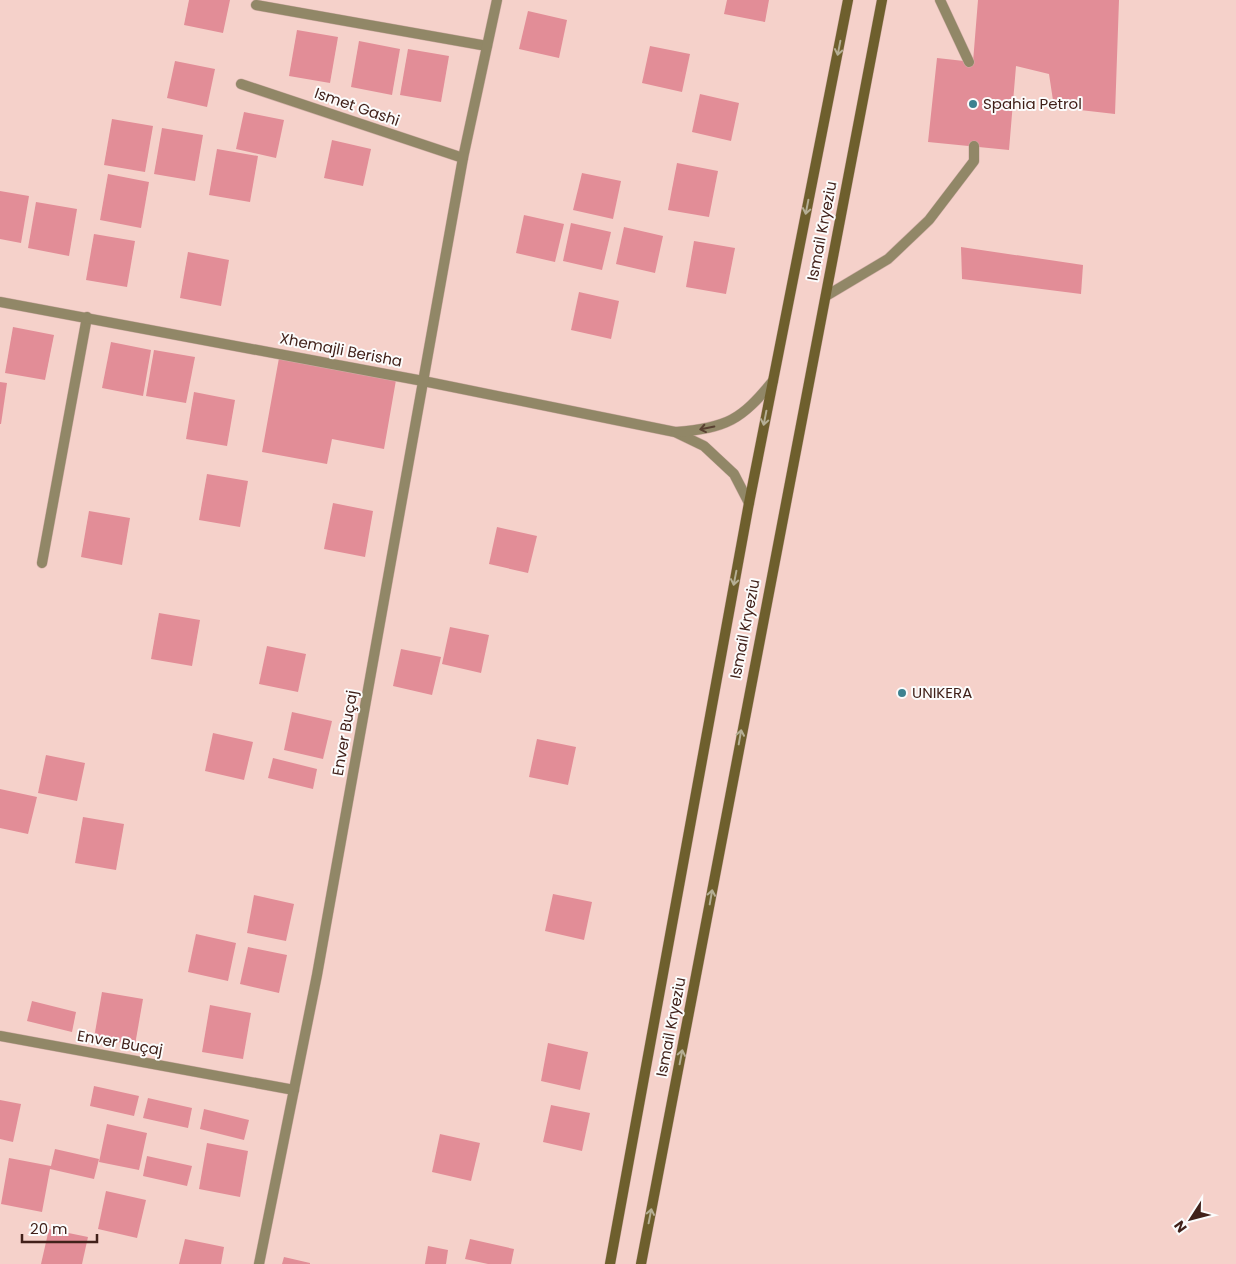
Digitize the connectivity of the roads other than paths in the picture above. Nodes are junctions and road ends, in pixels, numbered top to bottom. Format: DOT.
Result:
graph roads {
  1 [pos="497,0"];
  2 [pos="848,0"];
  3 [pos="882,0"];
  4 [pos="940,0"];
  5 [pos="256,5"];
  6 [pos="487,46"];
  7 [pos="969,62"];
  8 [pos="241,84"];
  9 [pos="974,146"];
  10 [pos="464,158"];
  11 [pos="826,296"];
  12 [pos="0,302"];
  13 [pos="87,317"];
  14 [pos="773,381"];
  15 [pos="423,382"];
  16 [pos="675,432"];
  17 [pos="749,503"];
  18 [pos="42,563"];
  19 [pos="0,1036"];
  20 [pos="294,1090"];
  21 [pos="259,1264"];
  22 [pos="610,1264"];
  23 [pos="641,1264"];
  1 -- 6 [label="street"];
  2 -- 14 [label="main road, Ismail Kryeziu, one-way"];
  3 -- 11 [label="main road, Ismail Kryeziu"];
  4 -- 7 [label="street"];
  5 -- 6 [label="street"];
  6 -- 10 [label="street"];
  8 -- 10 [label="street, Ismet Gashi"];
  9 -- 11 [label="street"];
  10 -- 15 [label="street"];
  23 -- 11 [label="main road, Ismail Kryeziu, one-way"];
  12 -- 13 [label="street, Xhemajli Berisha"];
  13 -- 15 [label="street, Xhemajli Berisha"];
  13 -- 18 [label="street"];
  14 -- 16 [label="street, Xhemajli Berisha, one-way"];
  14 -- 17 [label="main road, Ismail Kryeziu, one-way"];
  15 -- 16 [label="street, Xhemajli Berisha"];
  15 -- 20 [label="street, Enver Buçaj"];
  16 -- 17 [label="street, Xhemajli Berisha"];
  17 -- 22 [label="main road, Ismail Kryeziu, one-way"];
  19 -- 20 [label="street, Enver Buçaj"];
  20 -- 21 [label="street, Enver Buçaj"];
}
